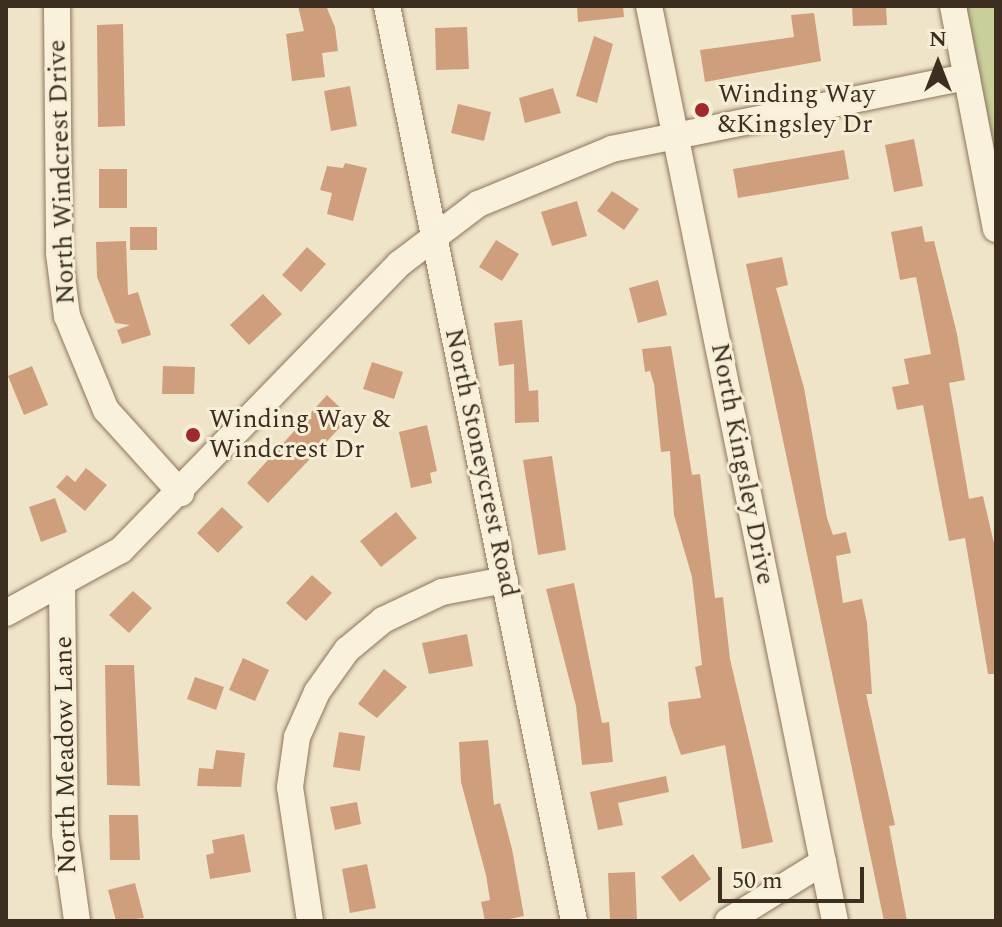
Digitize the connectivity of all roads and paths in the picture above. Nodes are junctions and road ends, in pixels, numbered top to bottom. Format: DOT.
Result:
graph roads {
  1 [pos="57,6"];
  2 [pos="387,6"];
  3 [pos="649,6"];
  4 [pos="953,6"];
  5 [pos="967,77"];
  6 [pos="676,136"];
  7 [pos="996,229"];
  8 [pos="433,235"];
  9 [pos="181,493"];
  10 [pos="505,580"];
  11 [pos="62,588"];
  12 [pos="6,613"];
  13 [pos="823,862"];
  14 [pos="77,921"];
  15 [pos="310,921"];
  16 [pos="574,921"];
  17 [pos="728,921"];
  18 [pos="835,921"];
  1 -- 9 [label="street, North Windcrest Drive"];
  2 -- 8 [label="street, North Stoneycrest Road"];
  3 -- 6 [label="street, North Kingsley Drive"];
  4 -- 5 [label="street"];
  5 -- 6 [label="street"];
  5 -- 7 [label="street"];
  6 -- 8 [label="street"];
  6 -- 13 [label="street, North Kingsley Drive"];
  8 -- 9 [label="street"];
  8 -- 10 [label="street, North Stoneycrest Road"];
  9 -- 11 [label="street"];
  10 -- 15 [label="street"];
  10 -- 16 [label="street, North Stoneycrest Road"];
  11 -- 12 [label="street"];
  11 -- 14 [label="street, North Meadow Lane"];
  13 -- 17 [label="street"];
  13 -- 18 [label="street, North Kingsley Drive"];
}
